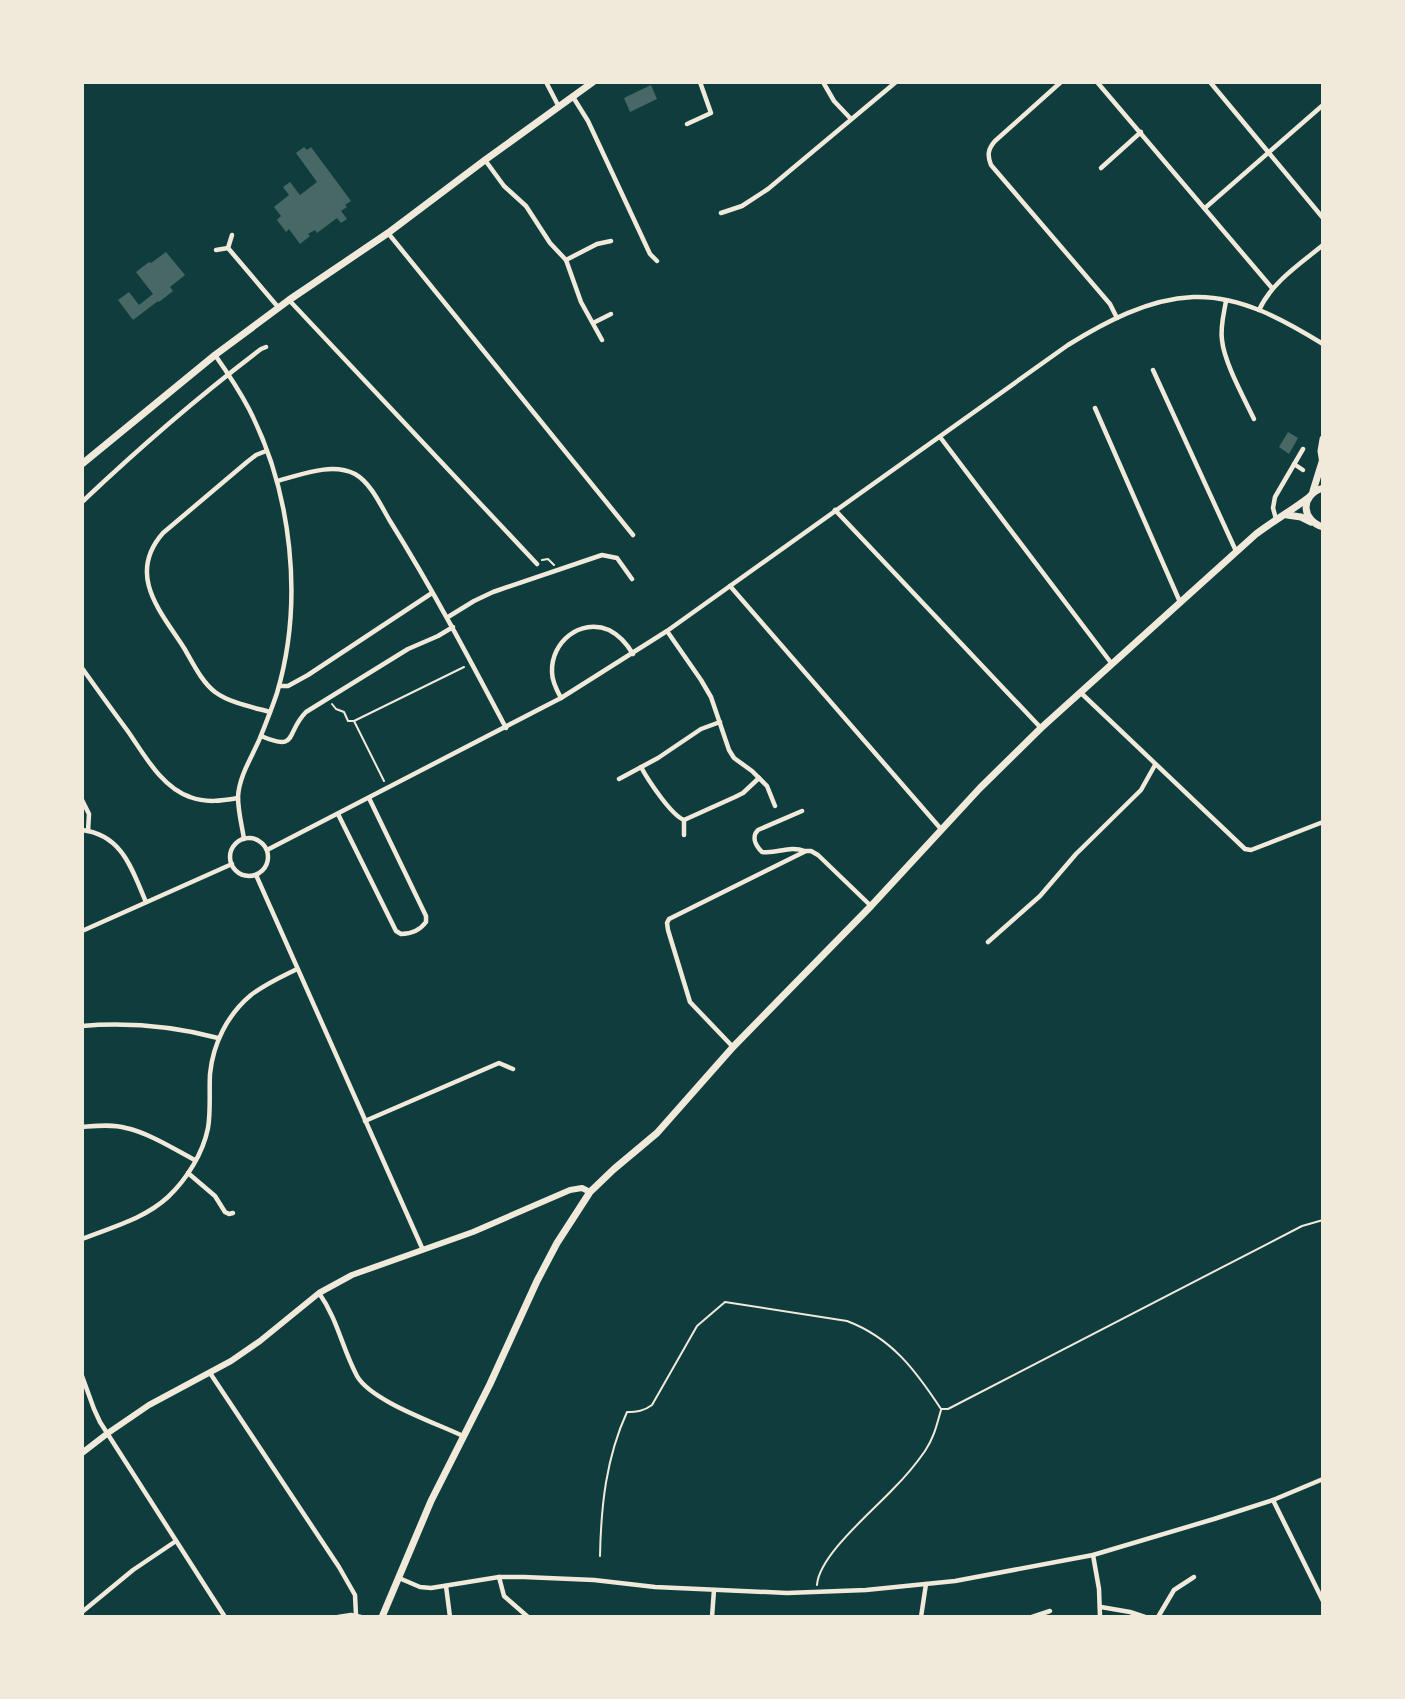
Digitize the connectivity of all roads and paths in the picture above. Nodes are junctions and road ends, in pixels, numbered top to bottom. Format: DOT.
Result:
graph roads {
  1 [pos="546,82"];
  2 [pos="593,82"];
  3 [pos="700,82"];
  4 [pos="823,82"];
  5 [pos="896,82"];
  6 [pos="1061,82"];
  7 [pos="1097,82"];
  8 [pos="1219,82"];
  9 [pos="1212,84"];
  10 [pos="573,97"];
  11 [pos="559,107"];
  12 [pos="1322,109"];
  13 [pos="851,119"];
  14 [pos="687,124"];
  15 [pos="1141,132"];
  16 [pos="1269,153"];
  17 [pos="485,160"];
  18 [pos="1101,168"];
  19 [pos="1205,208"];
  20 [pos="721,214"];
  21 [pos="1323,218"];
  22 [pos="388,233"];
  23 [pos="232,235"];
  24 [pos="611,241"];
  25 [pos="1323,245"];
  26 [pos="228,248"];
  27 [pos="216,250"];
  28 [pos="566,260"];
  29 [pos="657,261"];
  30 [pos="1272,288"];
  31 [pos="289,300"];
  32 [pos="1226,300"];
  33 [pos="279,308"];
  34 [pos="1259,310"];
  35 [pos="611,314"];
  36 [pos="1117,318"];
  37 [pos="593,323"];
  38 [pos="602,340"];
  39 [pos="1323,344"];
  40 [pos="267,347"];
  41 [pos="215,355"];
  42 [pos="1153,370"];
  43 [pos="228,374"];
  44 [pos="1095,408"];
  45 [pos="1254,419"];
  46 [pos="940,437"];
  47 [pos="1323,439"];
  48 [pos="1303,449"];
  49 [pos="266,451"];
  50 [pos="1322,463"];
  51 [pos="82,464"];
  52 [pos="1294,464"];
  53 [pos="1303,470"];
  54 [pos="277,481"];
  55 [pos="1323,488"];
  56 [pos="1310,496"];
  57 [pos="82,502"];
  58 [pos="835,510"];
  59 [pos="1287,515"];
  60 [pos="1276,519"];
  61 [pos="1312,522"];
  62 [pos="1322,528"];
  63 [pos="633,535"];
  64 [pos="1237,552"];
  65 [pos="537,564"];
  66 [pos="556,570"];
  67 [pos="632,579"];
  68 [pos="730,586"];
  69 [pos="432,593"];
  70 [pos="1180,602"];
  71 [pos="448,617"];
  72 [pos="453,627"];
  73 [pos="667,631"];
  74 [pos="633,654"];
  75 [pos="472,663"];
  76 [pos="1112,664"];
  77 [pos="82,668"];
  78 [pos="278,686"];
  79 [pos="1080,692"];
  80 [pos="328,698"];
  81 [pos="561,698"];
  82 [pos="270,712"];
  83 [pos="354,721"];
  84 [pos="720,722"];
  85 [pos="506,728"];
  86 [pos="1041,728"];
  87 [pos="261,736"];
  88 [pos="1155,765"];
  89 [pos="641,767"];
  90 [pos="759,778"];
  91 [pos="619,779"];
  92 [pos="388,788"];
  93 [pos="238,798"];
  94 [pos="369,798"];
  95 [pos="82,800"];
  96 [pos="775,806"];
  97 [pos="802,811"];
  98 [pos="338,814"];
  99 [pos="684,820"];
  100 [pos="1323,822"];
  101 [pos="941,829"];
  102 [pos="85,831"];
  103 [pos="684,835"];
  104 [pos="244,839"];
  105 [pos="267,850"];
  106 [pos="806,851"];
  107 [pos="232,864"];
  108 [pos="256,875"];
  109 [pos="146,902"];
  110 [pos="871,906"];
  111 [pos="82,931"];
  112 [pos="988,942"];
  113 [pos="297,969"];
  114 [pos="82,1026"];
  115 [pos="218,1038"];
  116 [pos="733,1047"];
  117 [pos="513,1069"];
  118 [pos="365,1121"];
  119 [pos="82,1127"];
  120 [pos="195,1160"];
  121 [pos="188,1173"];
  122 [pos="590,1192"];
  123 [pos="233,1213"];
  124 [pos="1323,1220"];
  125 [pos="82,1238"];
  126 [pos="423,1250"];
  127 [pos="319,1293"];
  128 [pos="210,1373"];
  129 [pos="82,1376"];
  130 [pos="942,1409"];
  131 [pos="108,1433"];
  132 [pos="463,1436"];
  133 [pos="82,1453"];
  134 [pos="1323,1479"];
  135 [pos="1273,1500"];
  136 [pos="176,1541"];
  137 [pos="1093,1555"];
  138 [pos="600,1556"];
  139 [pos="398,1577"];
  140 [pos="499,1577"];
  141 [pos="1194,1577"];
  142 [pos="926,1584"];
  143 [pos="446,1586"];
  144 [pos="714,1590"];
  145 [pos="821,1591"];
  146 [pos="1323,1601"];
  147 [pos="1101,1607"];
  148 [pos="1050,1611"];
  149 [pos="82,1612"];
  150 [pos="358,1616"];
  151 [pos="1036,1616"];
  152 [pos="225,1617"];
  153 [pos="338,1617"];
  154 [pos="382,1617"];
  155 [pos="450,1617"];
  156 [pos="528,1617"];
  157 [pos="712,1617"];
  158 [pos="921,1617"];
  159 [pos="1100,1617"];
  160 [pos="1146,1617"];
  161 [pos="1158,1617"];
  1 -- 11 [label="street"];
  2 -- 10 [label="main road"];
  3 -- 14 [label="street"];
  4 -- 13 [label="street"];
  5 -- 13 [label="street"];
  6 -- 36 [label="street"];
  7 -- 15 [label="street"];
  8 -- 9 [label="street"];
  9 -- 16 [label="street"];
  10 -- 11 [label="main road"];
  10 -- 29 [label="street"];
  11 -- 17 [label="main road"];
  12 -- 16 [label="street"];
  13 -- 20 [label="street"];
  15 -- 18 [label="street"];
  15 -- 19 [label="street"];
  16 -- 19 [label="street"];
  16 -- 21 [label="street"];
  17 -- 22 [label="main road"];
  17 -- 28 [label="street"];
  19 -- 30 [label="street"];
  22 -- 31 [label="main road"];
  22 -- 63 [label="street"];
  23 -- 26 [label="street"];
  24 -- 28 [label="street"];
  25 -- 30 [label="street"];
  26 -- 27 [label="street"];
  26 -- 33 [label="street"];
  28 -- 37 [label="street"];
  30 -- 34 [label="street"];
  31 -- 33 [label="main road"];
  31 -- 65 [label="street"];
  32 -- 34 [label="street"];
  32 -- 36 [label="street"];
  32 -- 45 [label="street"];
  33 -- 41 [label="main road"];
  34 -- 39 [label="street"];
  35 -- 37 [label="street"];
  36 -- 46 [label="street"];
  37 -- 38 [label="street"];
  40 -- 43 [label="street"];
  41 -- 43 [label="street"];
  41 -- 51 [label="main road"];
  42 -- 64 [label="street"];
  43 -- 49 [label="street"];
  43 -- 57 [label="street"];
  44 -- 70 [label="street"];
  46 -- 58 [label="street"];
  46 -- 76 [label="street"];
  47 -- 50 [label="main road"];
  48 -- 52 [label="street"];
  49 -- 54 [label="street"];
  49 -- 82 [label="street"];
  50 -- 56 [label="main road"];
  52 -- 53 [label="street"];
  52 -- 60 [label="street"];
  54 -- 69 [label="street"];
  54 -- 78 [label="street"];
  55 -- 56 [label="main road"];
  56 -- 59 [label="main road"];
  56 -- 61 [label="main road"];
  58 -- 68 [label="street"];
  58 -- 86 [label="street"];
  59 -- 60 [label="main road"];
  59 -- 61 [label="main road"];
  60 -- 64 [label="main road"];
  61 -- 62 [label="main road"];
  64 -- 70 [label="main road"];
  65 -- 66 [label="path"];
  66 -- 67 [label="street"];
  66 -- 71 [label="street"];
  68 -- 73 [label="street"];
  68 -- 101 [label="street"];
  69 -- 71 [label="street"];
  69 -- 78 [label="street"];
  70 -- 76 [label="main road"];
  71 -- 72 [label="street"];
  72 -- 75 [label="street"];
  72 -- 80 [label="street"];
  73 -- 74 [label="street"];
  73 -- 84 [label="street"];
  74 -- 81 [label="street"];
  74 -- 81 [label="street"];
  75 -- 83 [label="path"];
  75 -- 85 [label="street"];
  76 -- 79 [label="main road"];
  77 -- 93 [label="street"];
  78 -- 82 [label="street"];
  79 -- 86 [label="main road"];
  79 -- 88 [label="street"];
  80 -- 83 [label="path"];
  80 -- 87 [label="street"];
  81 -- 85 [label="street"];
  82 -- 87 [label="street"];
  83 -- 92 [label="path"];
  84 -- 89 [label="street"];
  84 -- 90 [label="street"];
  85 -- 92 [label="street"];
  86 -- 101 [label="main road"];
  87 -- 93 [label="street"];
  88 -- 100 [label="street"];
  88 -- 112 [label="street"];
  89 -- 91 [label="street"];
  89 -- 99 [label="street"];
  90 -- 96 [label="street"];
  90 -- 99 [label="street"];
  92 -- 94 [label="street"];
  93 -- 104 [label="street"];
  94 -- 98 [label="street"];
  94 -- 98 [label="street"];
  95 -- 102 [label="street"];
  97 -- 106 [label="street"];
  98 -- 105 [label="street"];
  99 -- 103 [label="street"];
  101 -- 110 [label="main road"];
  102 -- 109 [label="street"];
  104 -- 105 [label="street"];
  104 -- 107 [label="street"];
  105 -- 108 [label="street"];
  106 -- 110 [label="street"];
  106 -- 116 [label="street"];
  107 -- 108 [label="street"];
  107 -- 109 [label="street"];
  108 -- 113 [label="street"];
  109 -- 111 [label="street"];
  110 -- 116 [label="main road"];
  113 -- 115 [label="street"];
  113 -- 118 [label="street"];
  114 -- 115 [label="street"];
  115 -- 120 [label="street"];
  116 -- 122 [label="main road"];
  117 -- 118 [label="street"];
  118 -- 126 [label="street"];
  119 -- 120 [label="street"];
  120 -- 121 [label="street"];
  121 -- 123 [label="street"];
  121 -- 125 [label="street"];
  122 -- 126 [label="main road"];
  122 -- 132 [label="main road"];
  124 -- 130 [label="path"];
  126 -- 127 [label="main road"];
  127 -- 128 [label="main road"];
  127 -- 132 [label="street"];
  128 -- 131 [label="main road"];
  128 -- 150 [label="street"];
  129 -- 131 [label="street"];
  130 -- 138 [label="path"];
  130 -- 145 [label="path"];
  131 -- 133 [label="main road"];
  131 -- 136 [label="street"];
  132 -- 139 [label="main road"];
  134 -- 135 [label="street"];
  135 -- 137 [label="street"];
  135 -- 146 [label="street"];
  136 -- 149 [label="street"];
  136 -- 152 [label="street"];
  137 -- 142 [label="street"];
  137 -- 147 [label="street"];
  139 -- 143 [label="street"];
  139 -- 154 [label="main road"];
  140 -- 143 [label="street"];
  140 -- 144 [label="street"];
  140 -- 156 [label="street"];
  141 -- 161 [label="street"];
  142 -- 145 [label="street"];
  142 -- 158 [label="street"];
  143 -- 155 [label="street"];
  144 -- 145 [label="street"];
  144 -- 157 [label="street"];
  147 -- 159 [label="street"];
  147 -- 160 [label="street"];
  148 -- 151 [label="street"];
  150 -- 153 [label="street"];
}
